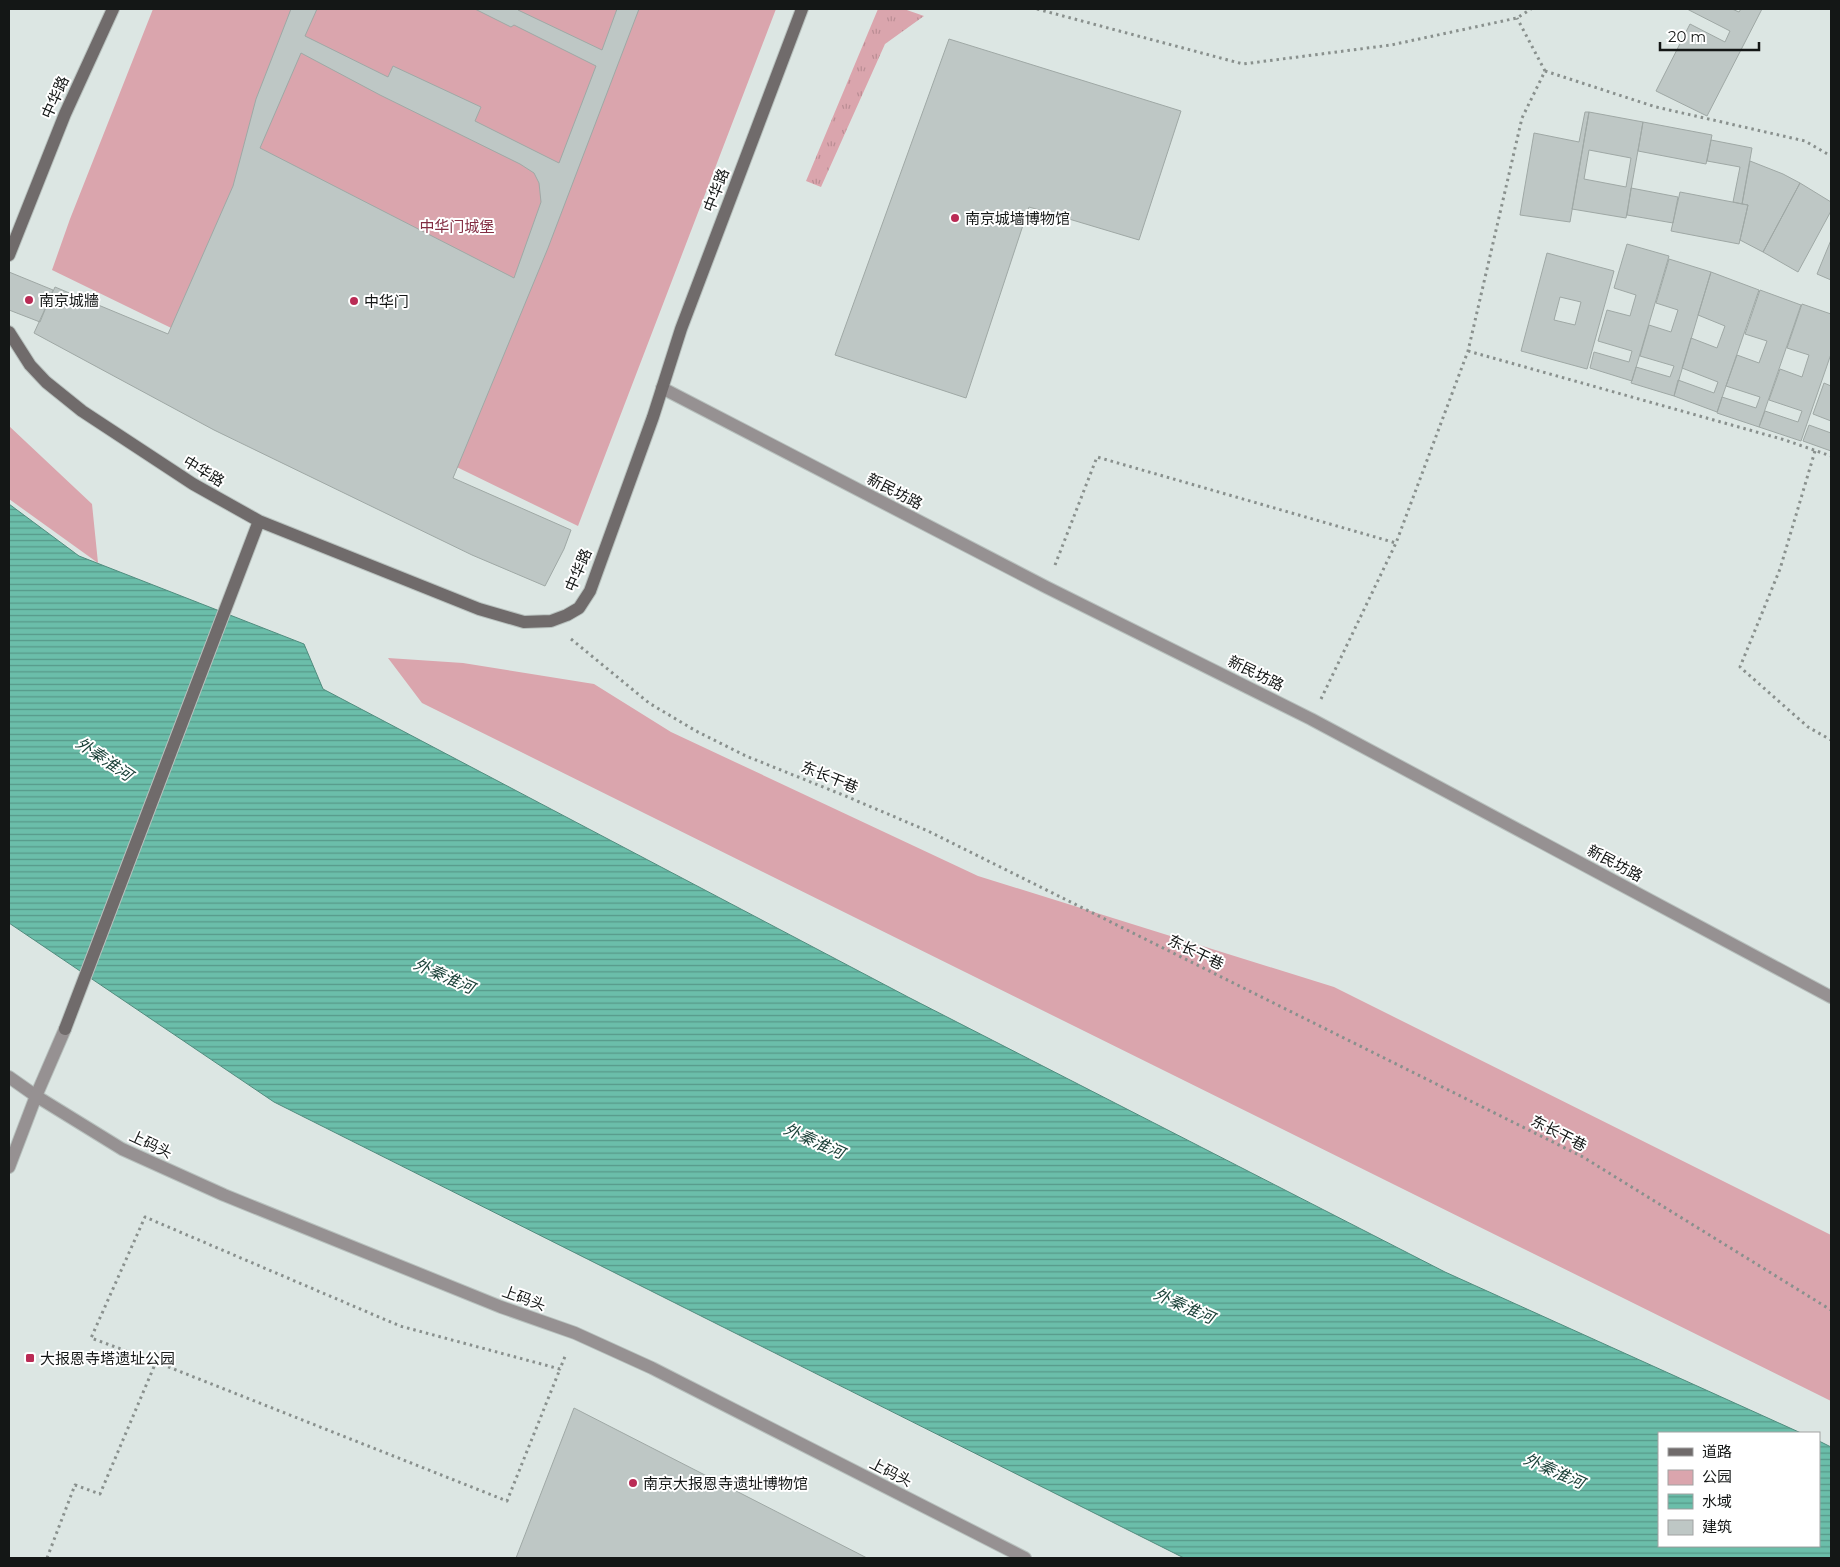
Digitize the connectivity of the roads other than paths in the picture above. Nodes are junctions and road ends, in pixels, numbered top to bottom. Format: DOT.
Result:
graph roads {
  1 [pos="113,9"];
  2 [pos="802,9"];
  3 [pos="9,255"];
  4 [pos="9,332"];
  5 [pos="12,342"];
  6 [pos="662,388"];
  7 [pos="259,521"];
  8 [pos="1831,997"];
  9 [pos="65,1029"];
  10 [pos="9,1077"];
  11 [pos="36,1096"];
  12 [pos="9,1167"];
  13 [pos="1025,1558"];
  1 -- 3 [label="main road, 中华路"];
  2 -- 6 [label="main road, 中华路"];
  4 -- 5 [label="main road, 中华路"];
  5 -- 7 [label="main road, 中华路"];
  6 -- 7 [label="main road, 中华路"];
  6 -- 8 [label="street, 新民坊路"];
  7 -- 9 [label="main road"];
  9 -- 11 [label="street"];
  10 -- 11 [label="street, 上码头"];
  11 -- 12 [label="street"];
  11 -- 13 [label="street, 上码头"];
}
